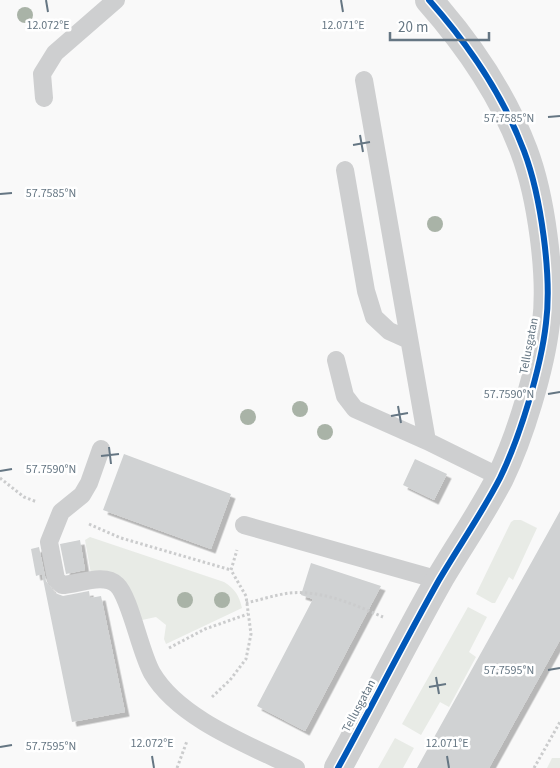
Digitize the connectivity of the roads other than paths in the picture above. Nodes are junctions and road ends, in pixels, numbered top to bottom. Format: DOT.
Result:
graph roads {
  1 [pos="116,0"];
  2 [pos="429,0"];
  3 [pos="364,80"];
  4 [pos="44,98"];
  5 [pos="344,170"];
  6 [pos="409,340"];
  7 [pos="336,360"];
  8 [pos="426,440"];
  9 [pos="100,449"];
  10 [pos="500,477"];
  11 [pos="244,525"];
  12 [pos="439,580"];
  13 [pos="296,768"];
  14 [pos="338,768"];
  1 -- 4 [label="lane"];
  2 -- 10 [label="street, Tellusgatan"];
  3 -- 6 [label="lane"];
  5 -- 6 [label="lane"];
  6 -- 8 [label="lane"];
  7 -- 8 [label="lane"];
  8 -- 10 [label="lane"];
  9 -- 13 [label="lane"];
  10 -- 12 [label="street, Tellusgatan"];
  11 -- 12 [label="lane"];
  12 -- 14 [label="street, Tellusgatan"];
}
